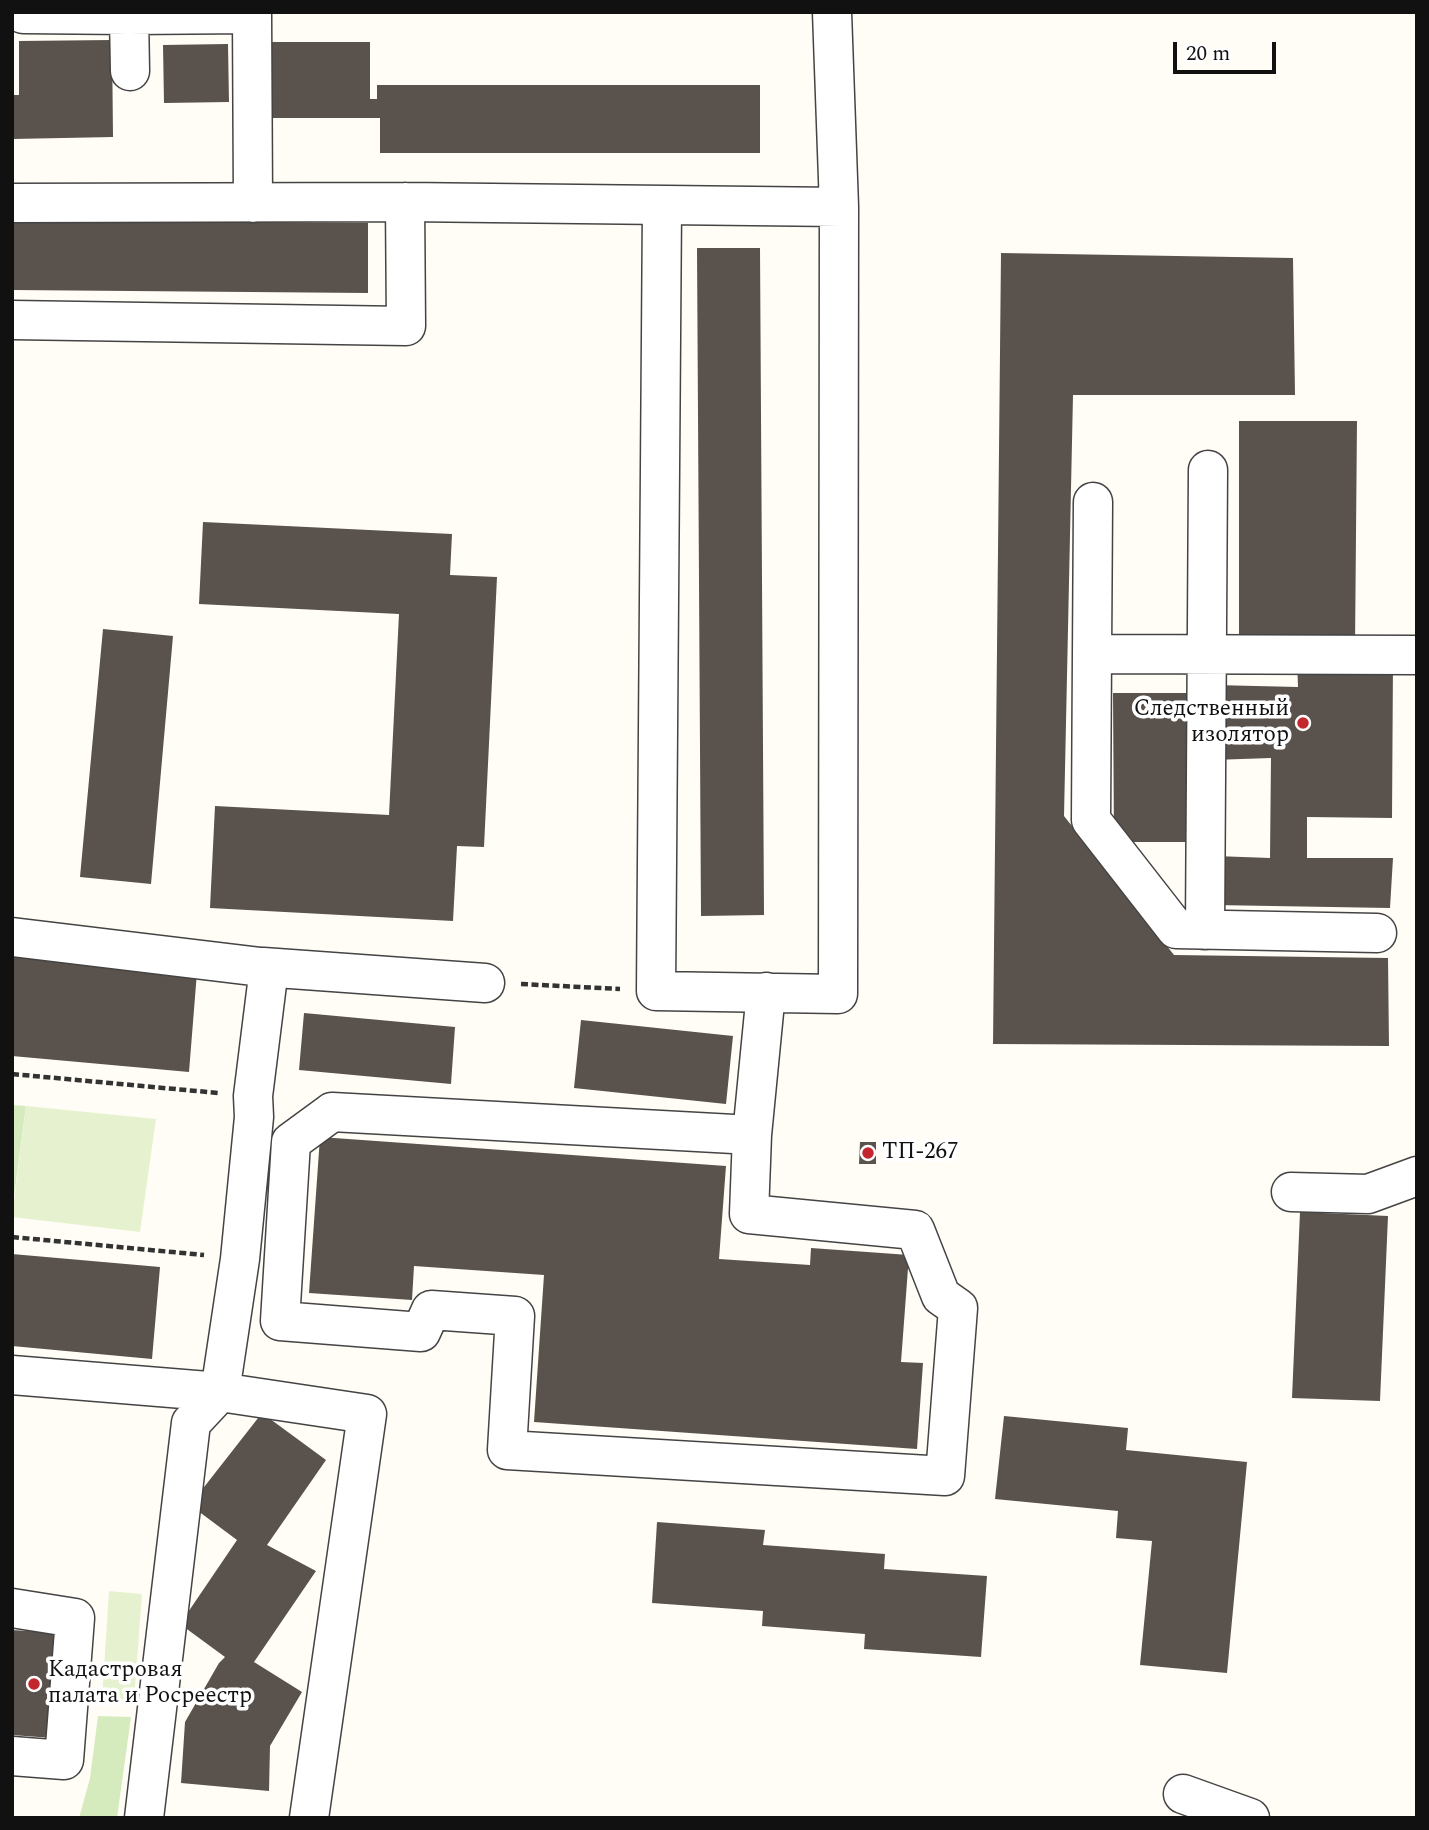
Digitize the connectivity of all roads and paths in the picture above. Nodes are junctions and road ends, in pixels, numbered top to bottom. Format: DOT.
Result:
graph roads {
  1 [pos="832,12"];
  2 [pos="129,13"];
  3 [pos="23,14"];
  4 [pos="130,71"];
  5 [pos="253,202"];
  6 [pos="405,202"];
  7 [pos="12,203"];
  8 [pos="662,206"];
  9 [pos="839,207"];
  10 [pos="12,320"];
  11 [pos="1208,470"];
  12 [pos="1093,502"];
  13 [pos="1092,654"];
  14 [pos="1207,655"];
  15 [pos="1417,655"];
  16 [pos="1205,930"];
  17 [pos="1377,933"];
  18 [pos="12,937"];
  19 [pos="264,967"];
  20 [pos="485,983"];
  21 [pos="656,991"];
  22 [pos="766,992"];
  23 [pos="12,1074"];
  24 [pos="253,1096"];
  25 [pos="752,1135"];
  26 [pos="1417,1176"];
  27 [pos="1291,1192"];
  28 [pos="12,1237"];
  29 [pos="240,1259"];
  30 [pos="12,1375"];
  31 [pos="220,1392"];
  32 [pos="12,1608"];
  33 [pos="12,1756"];
  34 [pos="1183,1794"];
  35 [pos="144,1818"];
  36 [pos="309,1818"];
  37 [pos="1250,1818"];
  1 -- 9 [label="street"];
  2 -- 3 [label="street"];
  2 -- 4 [label="street"];
  2 -- 5 [label="street"];
  5 -- 6 [label="street"];
  5 -- 7 [label="street"];
  6 -- 8 [label="street"];
  6 -- 10 [label="street"];
  8 -- 9 [label="street"];
  8 -- 21 [label="street"];
  9 -- 22 [label="street"];
  11 -- 14 [label="street"];
  12 -- 13 [label="street"];
  13 -- 14 [label="street"];
  13 -- 16 [label="street"];
  14 -- 15 [label="street"];
  14 -- 16 [label="street"];
  16 -- 17 [label="street"];
  18 -- 19 [label="street"];
  19 -- 20 [label="street"];
  19 -- 24 [label="street"];
  20 -- 21 [label="path"];
  21 -- 22 [label="street"];
  22 -- 25 [label="street"];
  23 -- 24 [label="path"];
  24 -- 29 [label="street"];
  25 -- 25 [label="street"];
  26 -- 27 [label="street"];
  28 -- 29 [label="path"];
  29 -- 31 [label="street"];
  30 -- 31 [label="street"];
  31 -- 35 [label="street"];
  31 -- 36 [label="street"];
  32 -- 33 [label="street"];
  34 -- 37 [label="street"];
}
